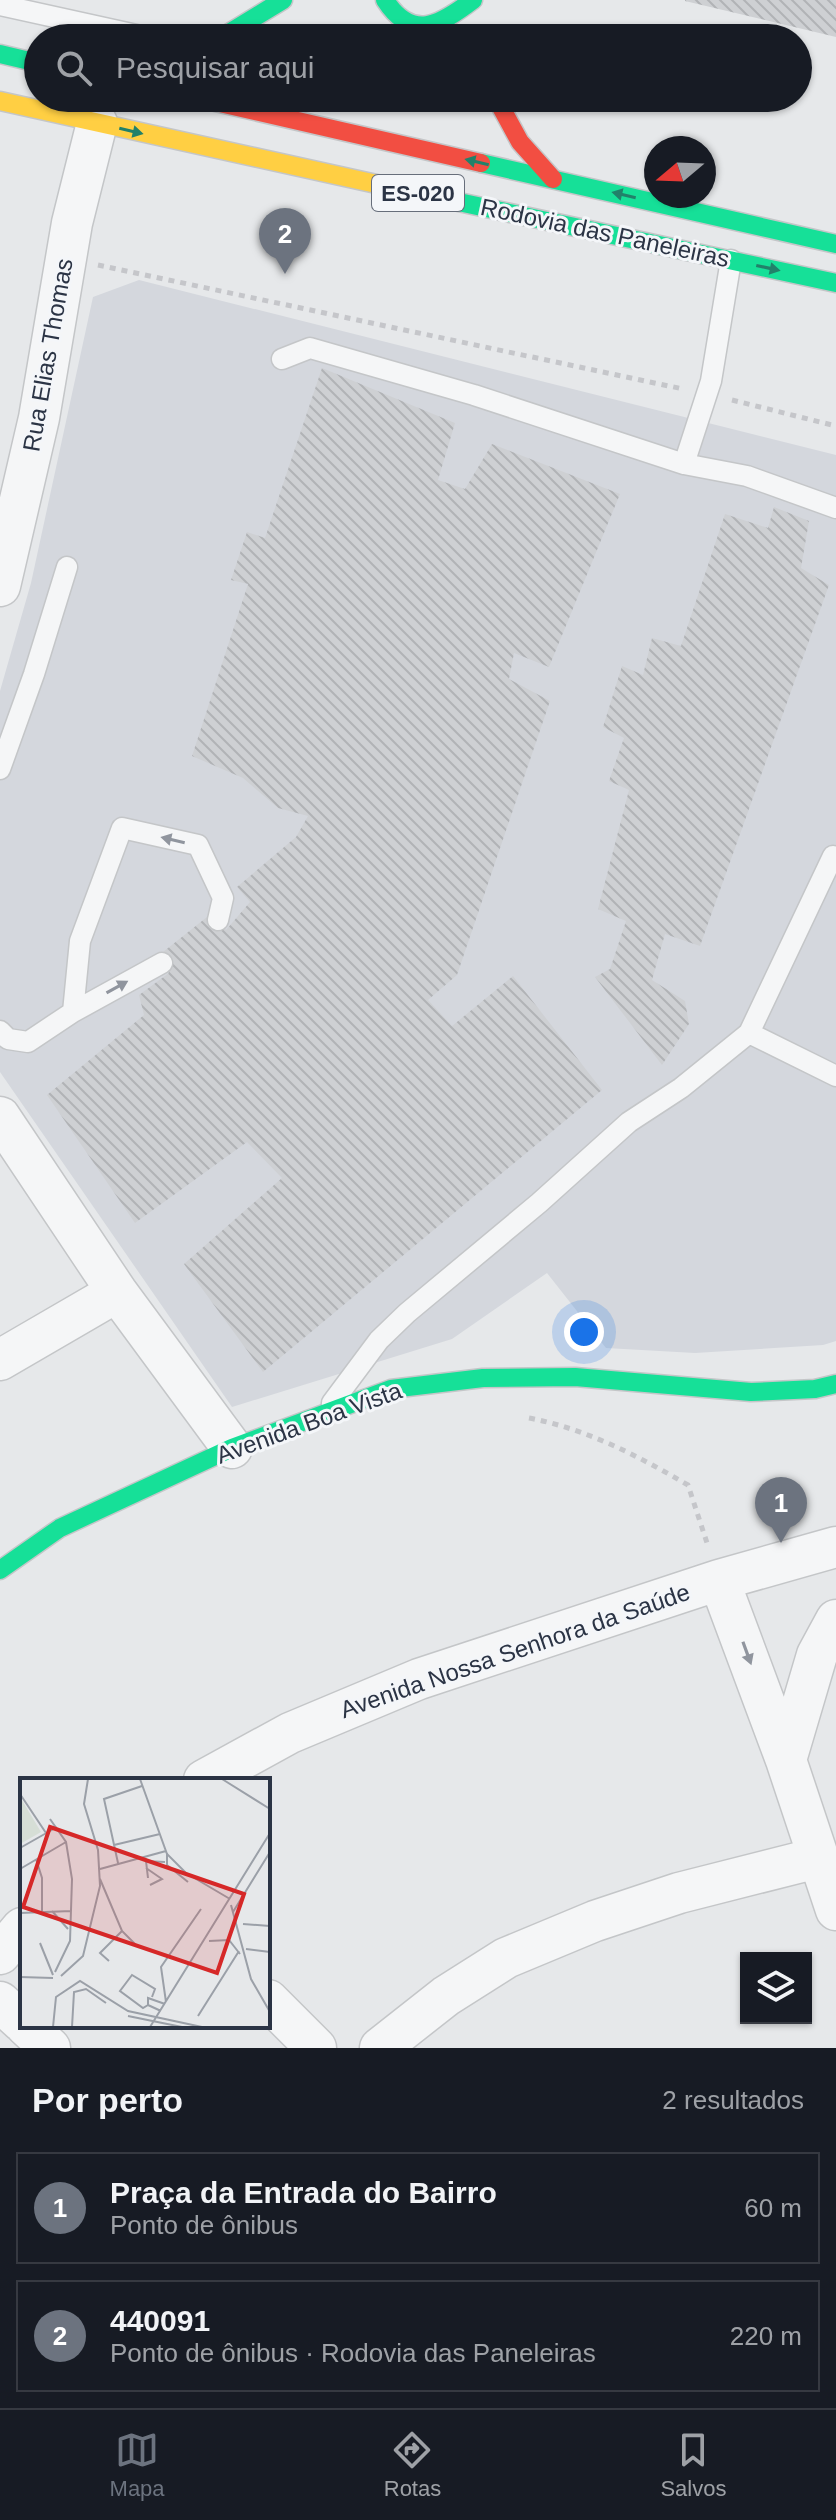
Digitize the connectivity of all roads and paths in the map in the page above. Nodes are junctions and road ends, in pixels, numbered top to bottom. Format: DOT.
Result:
graph roads {
  1 [pos="283,0"];
  2 [pos="385,0"];
  3 [pos="473,0"];
  4 [pos="483,0"];
  5 [pos="0,5"];
  6 [pos="481,22"];
  7 [pos="86,24"];
  8 [pos="244,24"];
  9 [pos="408,24"];
  10 [pos="436,24"];
  11 [pos="0,54"];
  12 [pos="24,60"];
  13 [pos="0,101"];
  14 [pos="24,106"];
  15 [pos="48,112"];
  16 [pos="259,112"];
  17 [pos="503,112"];
  18 [pos="97,123"];
  19 [pos="553,179"];
  20 [pos="836,244"];
  21 [pos="66,258"];
  22 [pos="731,260"];
  23 [pos="836,283"];
  24 [pos="282,359"];
  25 [pos="707,394"];
  26 [pos="836,426"];
  27 [pos="684,464"];
  28 [pos="836,508"];
  29 [pos="67,567"];
  30 [pos="0,586"];
  31 [pos="65,612"];
  32 [pos="34,674"];
  33 [pos="0,769"];
  34 [pos="833,856"];
  35 [pos="218,920"];
  36 [pos="162,963"];
  37 [pos="73,1012"];
  38 [pos="0,1031"];
  39 [pos="749,1033"];
  40 [pos="836,1076"];
  41 [pos="0,1117"];
  42 [pos="117,1292"];
  43 [pos="0,1360"];
  44 [pos="836,1384"];
  45 [pos="324,1414"];
  46 [pos="524,1418"];
  47 [pos="232,1448"];
  48 [pos="836,1547"];
  49 [pos="0,1570"];
  50 [pos="719,1580"];
  51 [pos="836,1620"];
  52 [pos="786,1760"];
  53 [pos="208,1778"];
  54 [pos="817,1858"];
  55 [pos="836,1910"];
  56 [pos="20,1930"];
  57 [pos="0,1954"];
  58 [pos="0,2002"];
  59 [pos="270,2002"];
  60 [pos="20,2020"];
  61 [pos="28,2028"];
  62 [pos="50,2048"];
  63 [pos="316,2048"];
  64 [pos="380,2048"];
  1 -- 8 [label="main road"];
  2 -- 9 [label="main road"];
  3 -- 10 [label="main road"];
  4 -- 6 [label="main road"];
  5 -- 7 [label="lane"];
  11 -- 12 [label="main road"];
  13 -- 14 [label="main road, Rodovia das Paneleiras / ES-020"];
  15 -- 18 [label="main road, Rodovia das Paneleiras / ES-020"];
  19 -- 16 [label="main road, Rodovia das Paneleiras / ES-020, one-way"];
  17 -- 19 [label="main road"];
  18 -- 21 [label="street, Rua Elias Thomas"];
  18 -- 22 [label="main road, Rodovia das Paneleiras / ES-020, one-way"];
  20 -- 19 [label="main road, Rodovia das Paneleiras / ES-020, one-way"];
  21 -- 25 [label="path"];
  21 -- 30 [label="street, Rua Elias Thomas"];
  22 -- 23 [label="main road, Rodovia das Paneleiras / ES-020, one-way"];
  22 -- 25 [label="lane"];
  24 -- 27 [label="lane"];
  25 -- 26 [label="path"];
  25 -- 27 [label="lane"];
  27 -- 28 [label="lane"];
  29 -- 32 [label="lane"];
  31 -- 32 [label="lane"];
  32 -- 33 [label="lane"];
  34 -- 39 [label="lane"];
  35 -- 37 [label="lane, one-way"];
  37 -- 36 [label="lane, one-way"];
  37 -- 38 [label="lane"];
  39 -- 40 [label="lane"];
  39 -- 45 [label="lane"];
  41 -- 42 [label="street"];
  42 -- 43 [label="street"];
  42 -- 47 [label="street"];
  44 -- 45 [label="main road, Avenida Boa Vista"];
  45 -- 47 [label="main road, Avenida Boa Vista"];
  46 -- 50 [label="path"];
  47 -- 49 [label="main road, Avenida Boa Vista"];
  48 -- 50 [label="street, Avenida Nossa Senhora da Saúde"];
  50 -- 52 [label="street, one-way"];
  50 -- 53 [label="street, Avenida Nossa Senhora da Saúde"];
  51 -- 52 [label="street"];
  52 -- 54 [label="street"];
  54 -- 55 [label="street"];
  54 -- 64 [label="street"];
  56 -- 57 [label="street"];
  58 -- 60 [label="street"];
  59 -- 63 [label="street"];
  61 -- 62 [label="street"];
}
